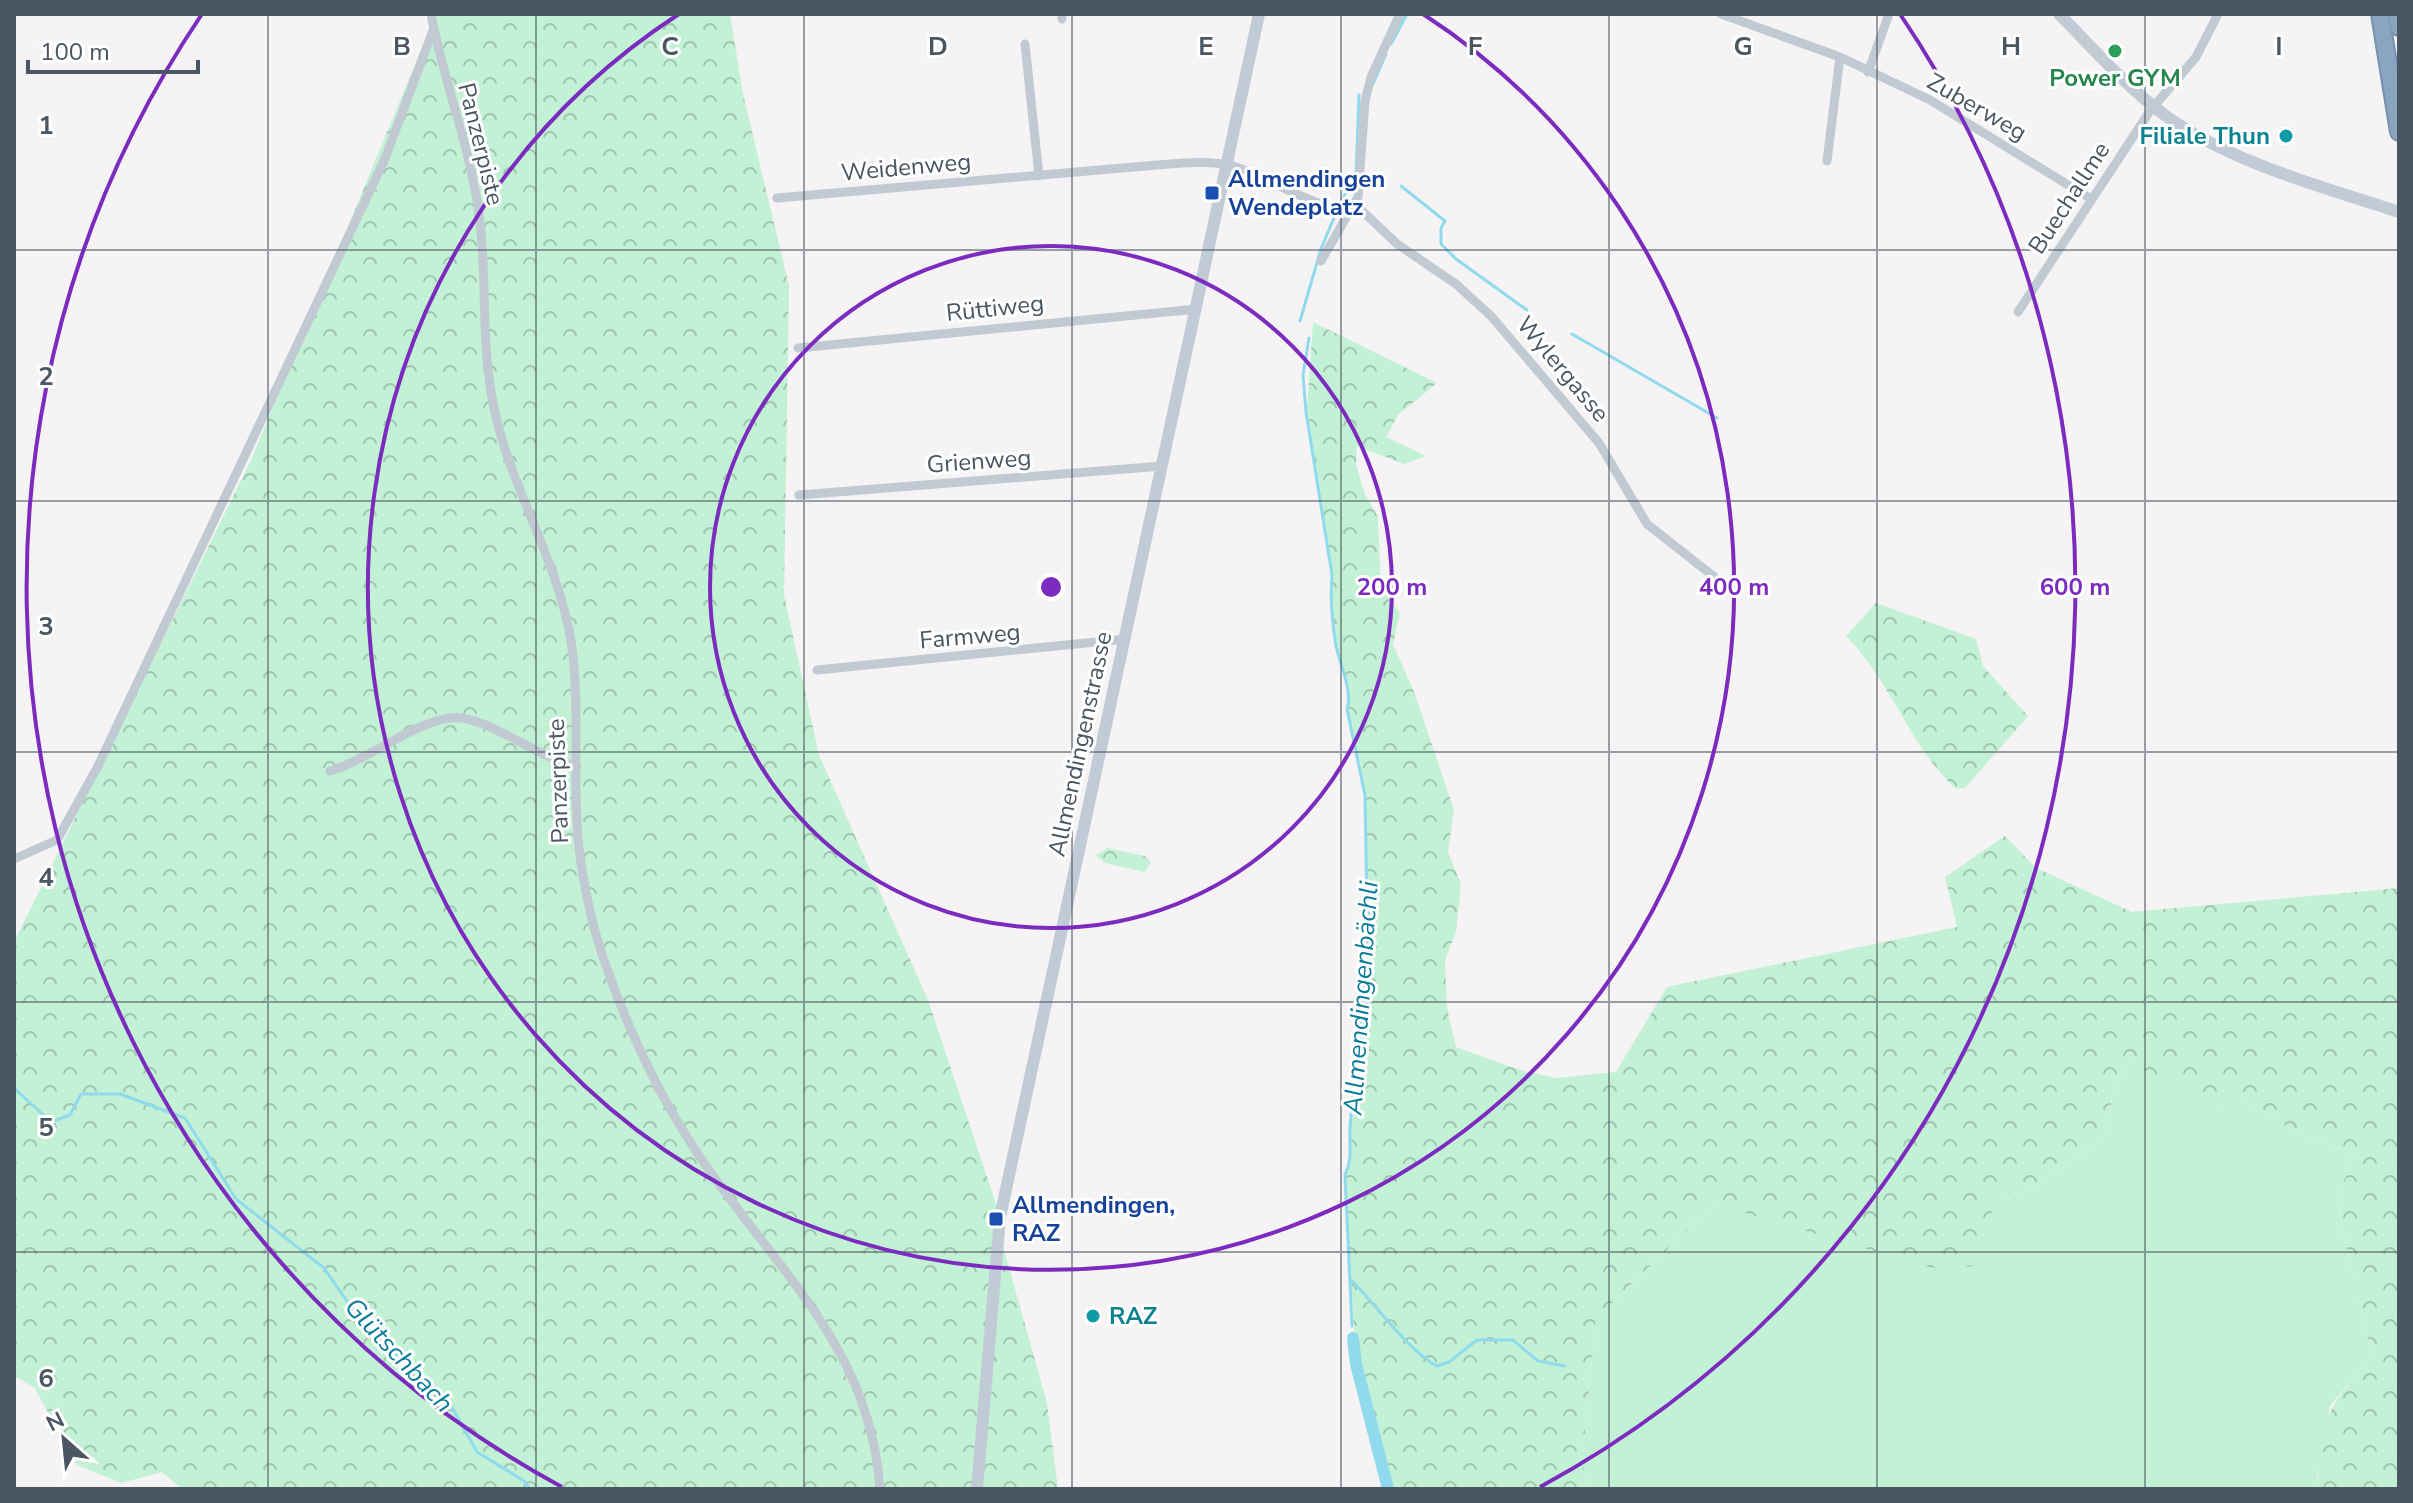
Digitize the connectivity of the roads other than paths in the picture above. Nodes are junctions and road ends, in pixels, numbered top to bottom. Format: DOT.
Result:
graph roads {
  1 [pos="431,14"];
  2 [pos="1259,14"];
  3 [pos="1400,14"];
  4 [pos="1721,14"];
  5 [pos="1889,14"];
  6 [pos="2059,14"];
  7 [pos="2218,14"];
  8 [pos="2380,14"];
  9 [pos="2397,14"];
  10 [pos="2399,27"];
  11 [pos="434,28"];
  12 [pos="1025,44"];
  13 [pos="1840,57"];
  14 [pos="1868,72"];
  15 [pos="2154,106"];
  16 [pos="2399,132"];
  17 [pos="1827,161"];
  18 [pos="1225,165"];
  19 [pos="1039,176"];
  20 [pos="777,198"];
  21 [pos="2091,199"];
  22 [pos="1353,206"];
  23 [pos="2399,212"];
  24 [pos="1321,261"];
  25 [pos="1197,309"];
  26 [pos="2018,312"];
  27 [pos="798,348"];
  28 [pos="1162,466"];
  29 [pos="799,495"];
  30 [pos="1717,579"];
  31 [pos="1126,639"];
  32 [pos="817,670"];
  33 [pos="577,766"];
  34 [pos="330,771"];
  35 [pos="14,859"];
  36 [pos="880,1489"];
  37 [pos="977,1489"];
  1 -- 11 [label="street, Panzerpiste"];
  2 -- 18 [label="street, Allmendingenstrasse"];
  3 -- 22 [label="street"];
  4 -- 13 [label="street, Zuberweg"];
  5 -- 14 [label="street"];
  6 -- 15 [label="street"];
  7 -- 15 [label="street, Buechallme"];
  8 -- 16 [label="highway"];
  9 -- 10 [label="highway"];
  11 -- 33 [label="street, Panzerpiste"];
  11 -- 35 [label="street"];
  12 -- 19 [label="street"];
  13 -- 14 [label="street, Zuberweg"];
  13 -- 17 [label="street"];
  14 -- 21 [label="street, Zuberweg"];
  15 -- 21 [label="street, Buechallme"];
  15 -- 23 [label="street"];
  18 -- 19 [label="street, Weidenweg"];
  18 -- 22 [label="street, Wylergasse"];
  18 -- 25 [label="street, Allmendingenstrasse"];
  19 -- 20 [label="street, Weidenweg"];
  21 -- 26 [label="street, Buechallme"];
  22 -- 24 [label="street"];
  22 -- 30 [label="street, Wylergasse"];
  25 -- 27 [label="street, Rüttiweg"];
  25 -- 28 [label="street, Allmendingenstrasse"];
  28 -- 29 [label="street, Grienweg"];
  28 -- 31 [label="street, Allmendingenstrasse"];
  31 -- 32 [label="street, Farmweg"];
  31 -- 37 [label="street, Allmendingenstrasse"];
  33 -- 34 [label="street"];
  33 -- 36 [label="street, Panzerpiste"];
}
